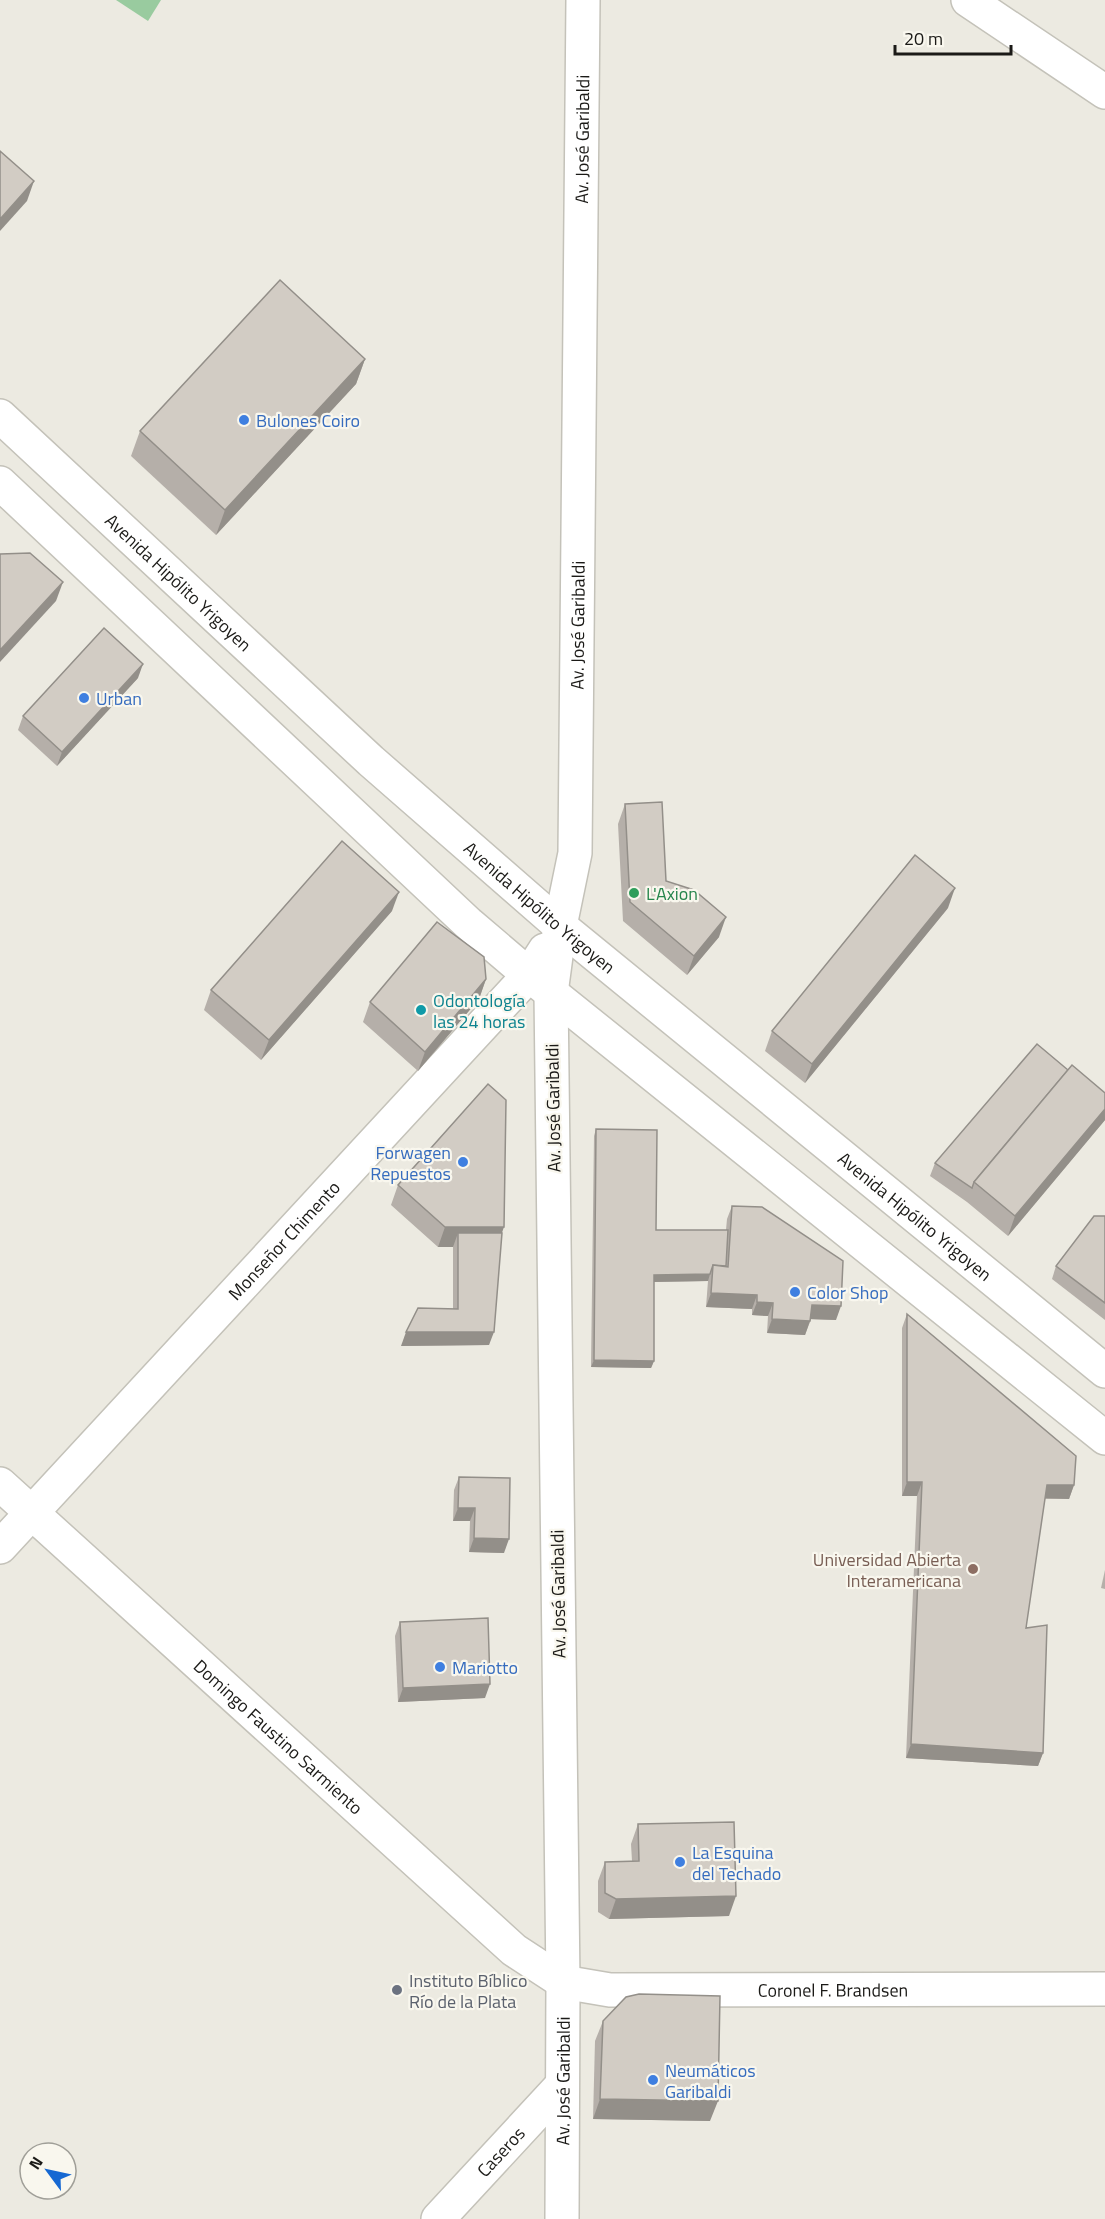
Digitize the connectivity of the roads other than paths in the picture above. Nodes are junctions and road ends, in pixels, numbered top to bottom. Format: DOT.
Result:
graph roads {
  1 [pos="583,0"];
  2 [pos="968,0"];
  3 [pos="1105,93"];
  4 [pos="0,416"];
  5 [pos="0,483"];
  6 [pos="560,926"];
  7 [pos="540,984"];
  8 [pos="1105,1371"];
  9 [pos="1105,1438"];
  10 [pos="0,1484"];
  11 [pos="31,1513"];
  12 [pos="0,1547"];
  13 [pos="563,1982"];
  14 [pos="1105,1989"];
  15 [pos="562,2085"];
  16 [pos="438,2219"];
  17 [pos="562,2219"];
  1 -- 6 [label="main road, Av. José Garibaldi"];
  2 -- 3 [label="main road"];
  4 -- 6 [label="main road, Avenida Hipólito Yrigoyen"];
  5 -- 7 [label="main road"];
  6 -- 7 [label="main road, Av. José Garibaldi"];
  6 -- 8 [label="main road, Avenida Hipólito Yrigoyen"];
  7 -- 9 [label="main road"];
  7 -- 11 [label="main road, Monseñor Chimento"];
  7 -- 13 [label="main road, Av. José Garibaldi"];
  10 -- 11 [label="main road, Domingo Faustino Sarmiento"];
  11 -- 12 [label="main road, Monseñor Chimento"];
  11 -- 13 [label="main road, Domingo Faustino Sarmiento"];
  13 -- 14 [label="main road, Coronel F. Brandsen"];
  13 -- 15 [label="main road, Av. José Garibaldi"];
  15 -- 16 [label="main road, Caseros"];
  15 -- 17 [label="main road, Av. José Garibaldi"];
}
